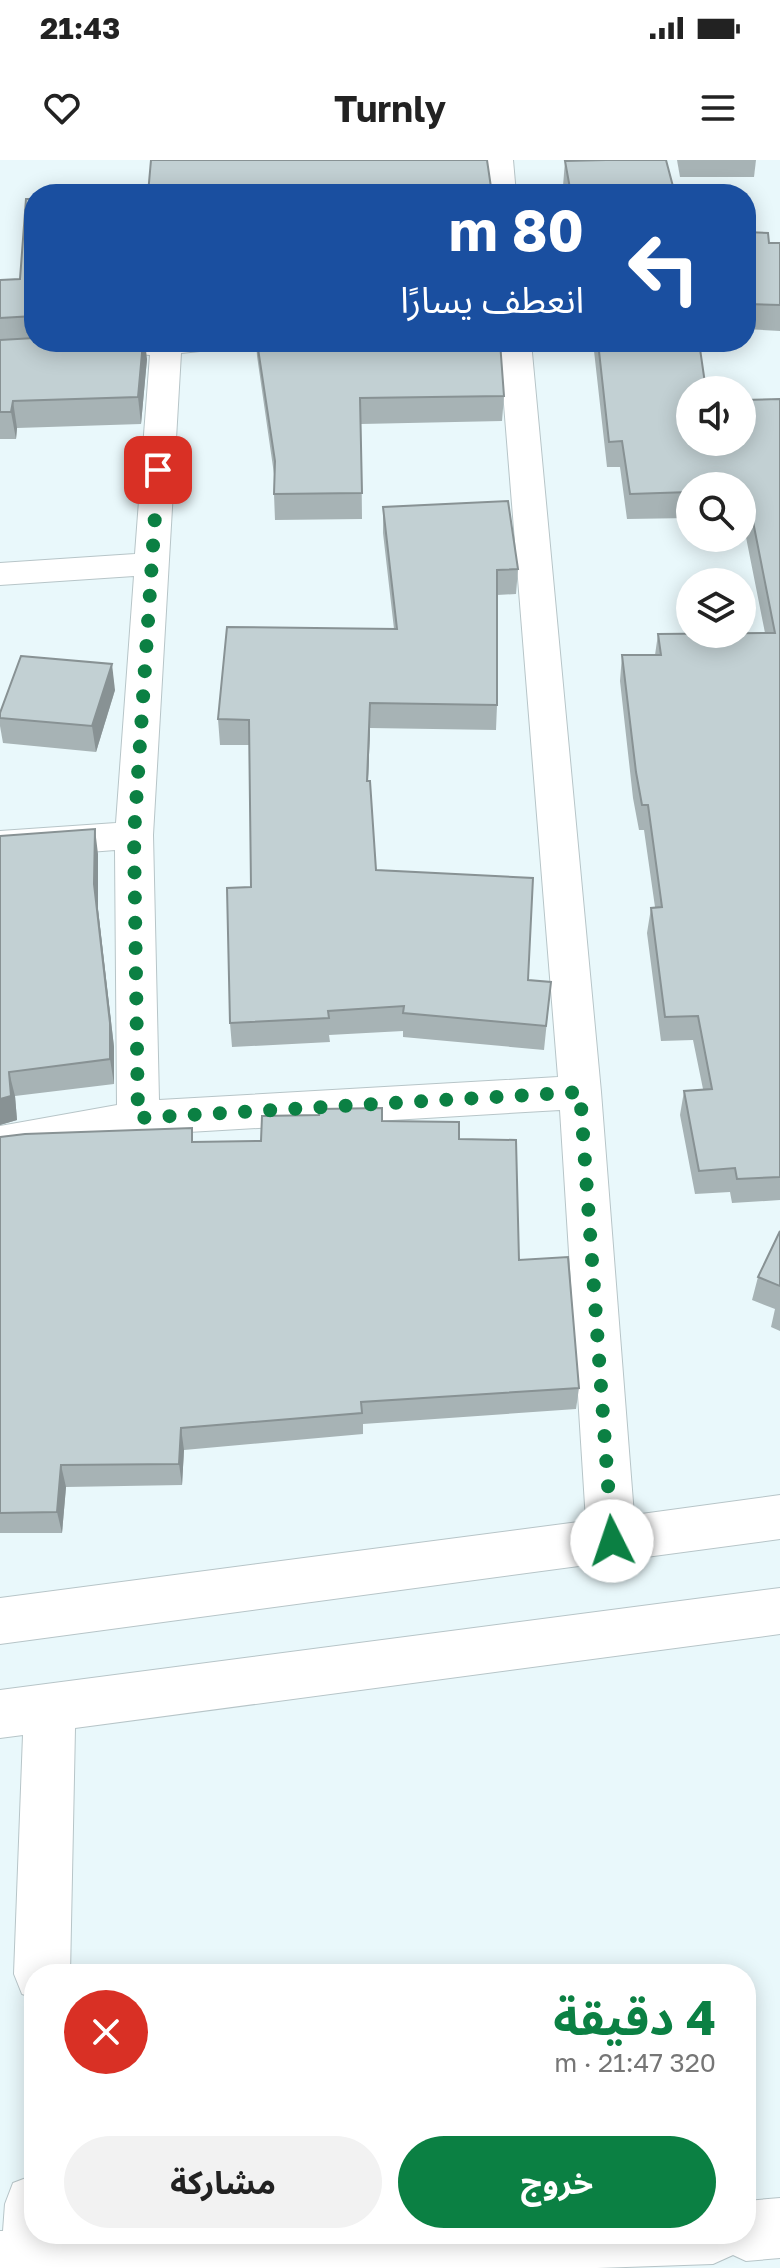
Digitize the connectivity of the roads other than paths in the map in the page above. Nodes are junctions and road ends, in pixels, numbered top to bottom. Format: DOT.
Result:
graph roads {
  1 [pos="499,160"];
  2 [pos="501,184"];
  3 [pos="166,352"];
  4 [pos="516,352"];
  5 [pos="152,564"];
  6 [pos="0,574"];
  7 [pos="134,835"];
  8 [pos="0,845"];
  9 [pos="580,1092"];
  10 [pos="138,1118"];
  11 [pos="0,1143"];
  12 [pos="780,1517"];
  13 [pos="612,1541"];
  14 [pos="780,1611"];
  15 [pos="0,1621"];
  16 [pos="25,1711"];
  17 [pos="41,1964"];
  18 [pos="780,2228"];
  19 [pos="756,2230"];
  20 [pos="423,2244"];
  21 [pos="691,2246"];
  1 -- 2 [label="street"];
  3 -- 5 [label="street"];
  4 -- 9 [label="street"];
  5 -- 6 [label="street"];
  5 -- 7 [label="street"];
  7 -- 8 [label="street"];
  7 -- 10 [label="street"];
  9 -- 10 [label="street"];
  9 -- 13 [label="street"];
  10 -- 11 [label="street"];
  12 -- 13 [label="street"];
  13 -- 15 [label="street"];
  14 -- 16 [label="street"];
  16 -- 17 [label="street"];
  18 -- 19 [label="street"];
  20 -- 21 [label="street"];
}
